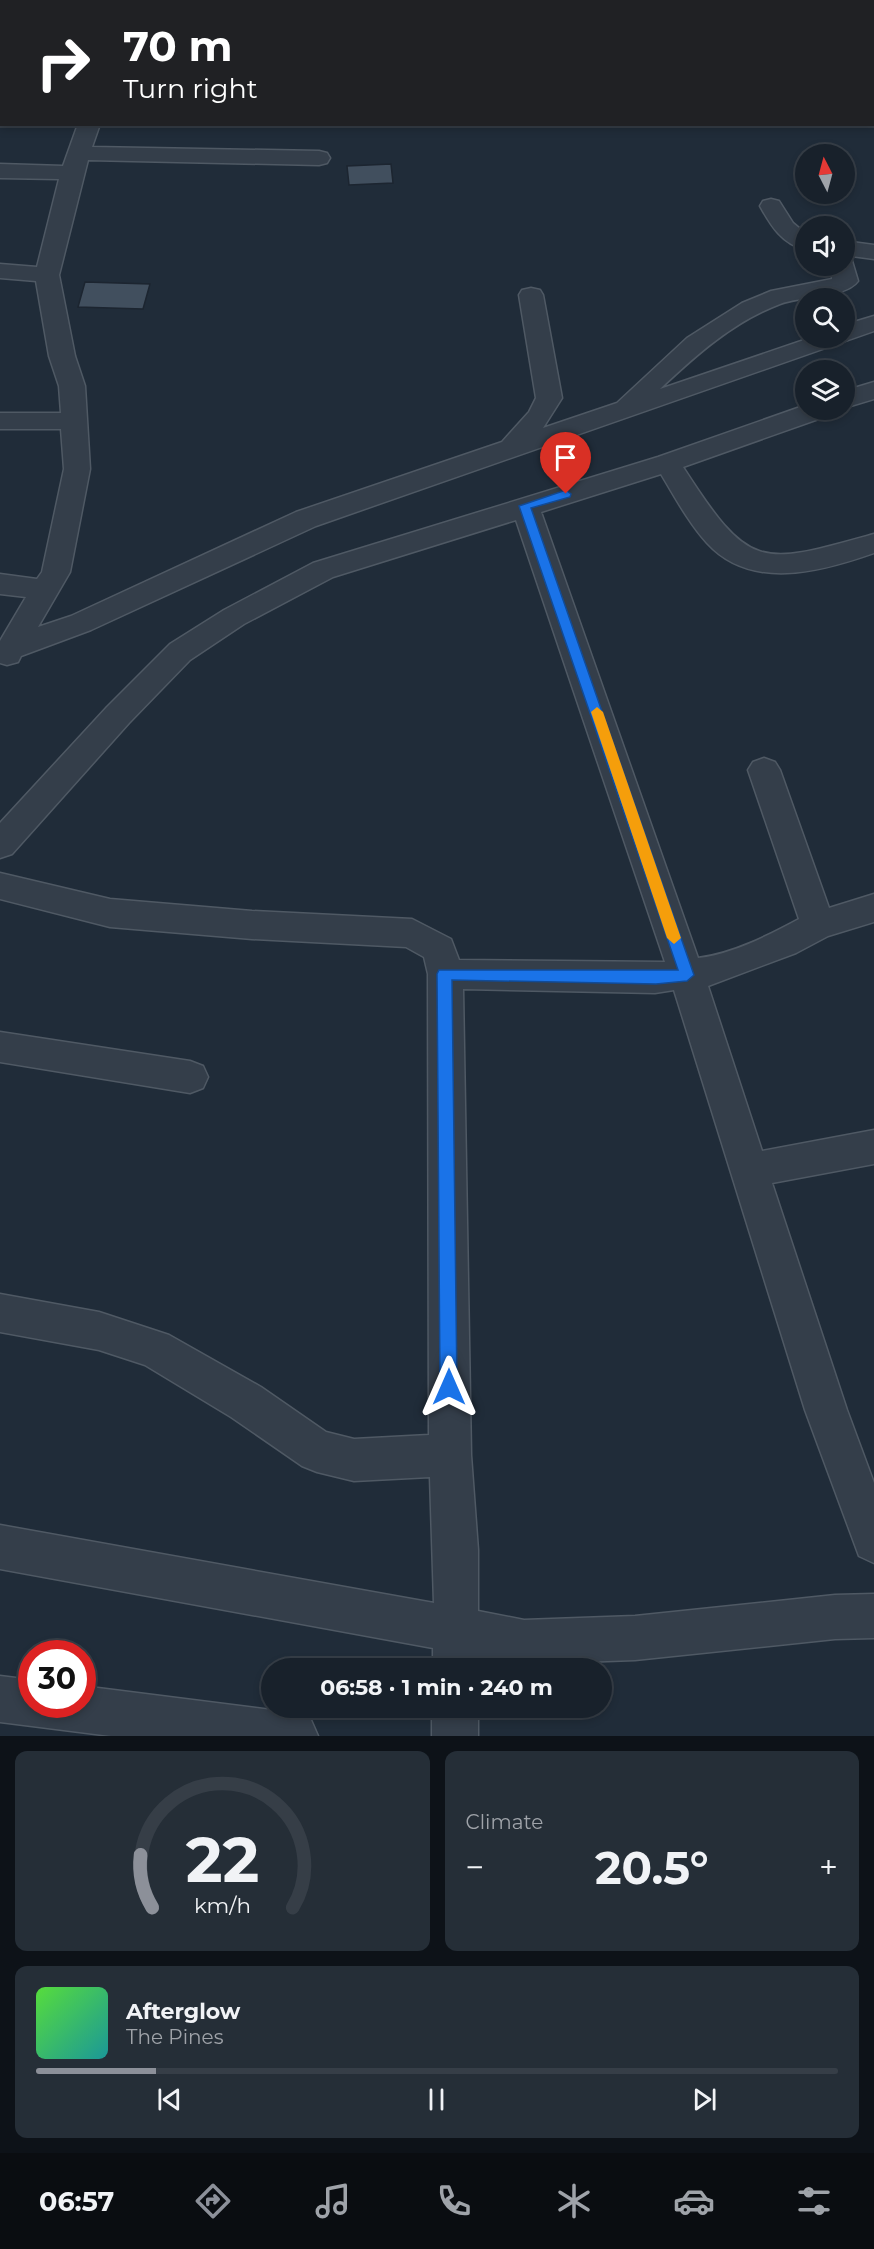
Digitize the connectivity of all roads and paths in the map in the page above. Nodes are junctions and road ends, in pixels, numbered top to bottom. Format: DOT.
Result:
graph roads {
  1 [pos="87,126"];
  2 [pos="319,159"];
  3 [pos="76,163"];
  4 [pos="0,171"];
  5 [pos="771,206"];
  6 [pos="795,238"];
  7 [pos="855,249"];
  8 [pos="874,252"];
  9 [pos="0,271"];
  10 [pos="47,275"];
  11 [pos="847,276"];
  12 [pos="531,295"];
  13 [pos="874,323"];
  14 [pos="855,330"];
  15 [pos="804,348"];
  16 [pos="874,390"];
  17 [pos="855,396"];
  18 [pos="622,411"];
  19 [pos="795,418"];
  20 [pos="0,421"];
  21 [pos="75,421"];
  22 [pos="511,448"];
  23 [pos="667,463"];
  24 [pos="525,506"];
  25 [pos="874,543"];
  26 [pos="0,584"];
  27 [pos="45,590"];
  28 [pos="7,655"];
  29 [pos="764,770"];
  30 [pos="0,845"];
  31 [pos="0,886"];
  32 [pos="874,908"];
  33 [pos="818,925"];
  34 [pos="444,974"];
  35 [pos="687,975"];
  36 [pos="0,1047"];
  37 [pos="190,1077"];
  38 [pos="874,1147"];
  39 [pos="750,1170"];
  40 [pos="0,1313"];
  41 [pos="450,1455"];
  42 [pos="874,1541"];
  43 [pos="0,1547"];
  44 [pos="874,1616"];
  45 [pos="456,1650"];
  46 [pos="0,1699"];
  47 [pos="18,1701"];
  48 [pos="96,1711"];
  49 [pos="455,1718"];
  50 [pos="296,1736"];
  51 [pos="455,1736"];
  1 -- 3 [label="street"];
  2 -- 3 [label="street"];
  3 -- 4 [label="street"];
  3 -- 10 [label="street"];
  5 -- 6 [label="street"];
  7 -- 8 [label="street"];
  9 -- 10 [label="street"];
  10 -- 21 [label="street"];
  11 -- 18 [label="street"];
  12 -- 22 [label="street"];
  13 -- 14 [label="street"];
  15 -- 18 [label="street"];
  16 -- 17 [label="street"];
  18 -- 22 [label="street"];
  19 -- 23 [label="street"];
  20 -- 21 [label="street"];
  21 -- 27 [label="street"];
  22 -- 28 [label="street"];
  23 -- 24 [label="street"];
  23 -- 25 [label="street"];
  24 -- 30 [label="street"];
  24 -- 35 [label="street"];
  26 -- 27 [label="street"];
  27 -- 28 [label="street"];
  29 -- 33 [label="street"];
  31 -- 34 [label="street"];
  32 -- 33 [label="street"];
  33 -- 35 [label="street"];
  34 -- 35 [label="street"];
  34 -- 41 [label="street"];
  35 -- 39 [label="street"];
  36 -- 37 [label="street"];
  38 -- 39 [label="street"];
  39 -- 42 [label="street"];
  40 -- 41 [label="street"];
  41 -- 45 [label="street"];
  43 -- 45 [label="street"];
  44 -- 45 [label="street"];
  46 -- 47 [label="street"];
  48 -- 50 [label="street"];
  49 -- 51 [label="street"];
}
